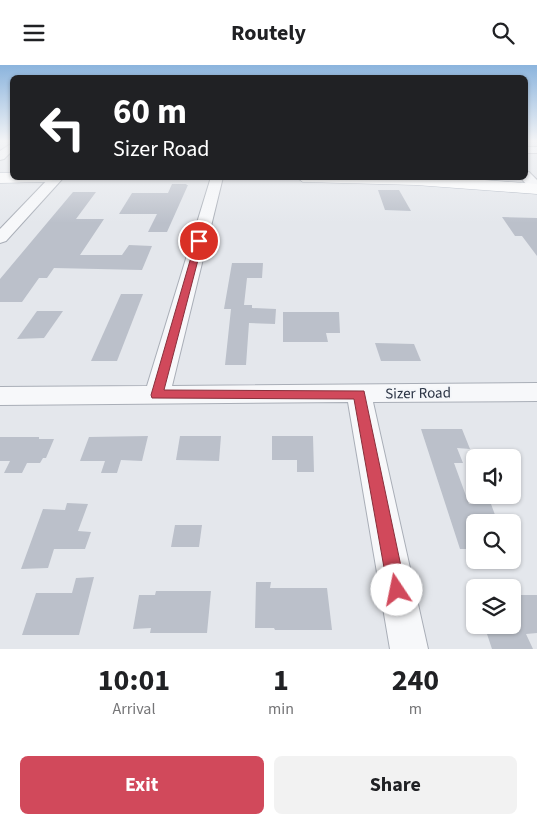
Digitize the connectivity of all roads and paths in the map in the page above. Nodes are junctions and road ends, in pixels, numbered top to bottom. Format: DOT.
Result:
graph roads {
  1 [pos="55,180"];
  2 [pos="215,180"];
  3 [pos="424,180"];
  4 [pos="516,180"];
  5 [pos="533,183"];
  6 [pos="0,238"];
  7 [pos="537,392"];
  8 [pos="360,394"];
  9 [pos="157,395"];
  10 [pos="0,396"];
  11 [pos="409,649"];
  1 -- 6 [label="street"];
  2 -- 9 [label="street"];
  3 -- 5 [label="main road"];
  4 -- 5 [label="main road"];
  7 -- 8 [label="street, Sizer Road"];
  8 -- 9 [label="street, Sizer Road"];
  8 -- 11 [label="street"];
  9 -- 10 [label="street, Sizer Road"];
}
